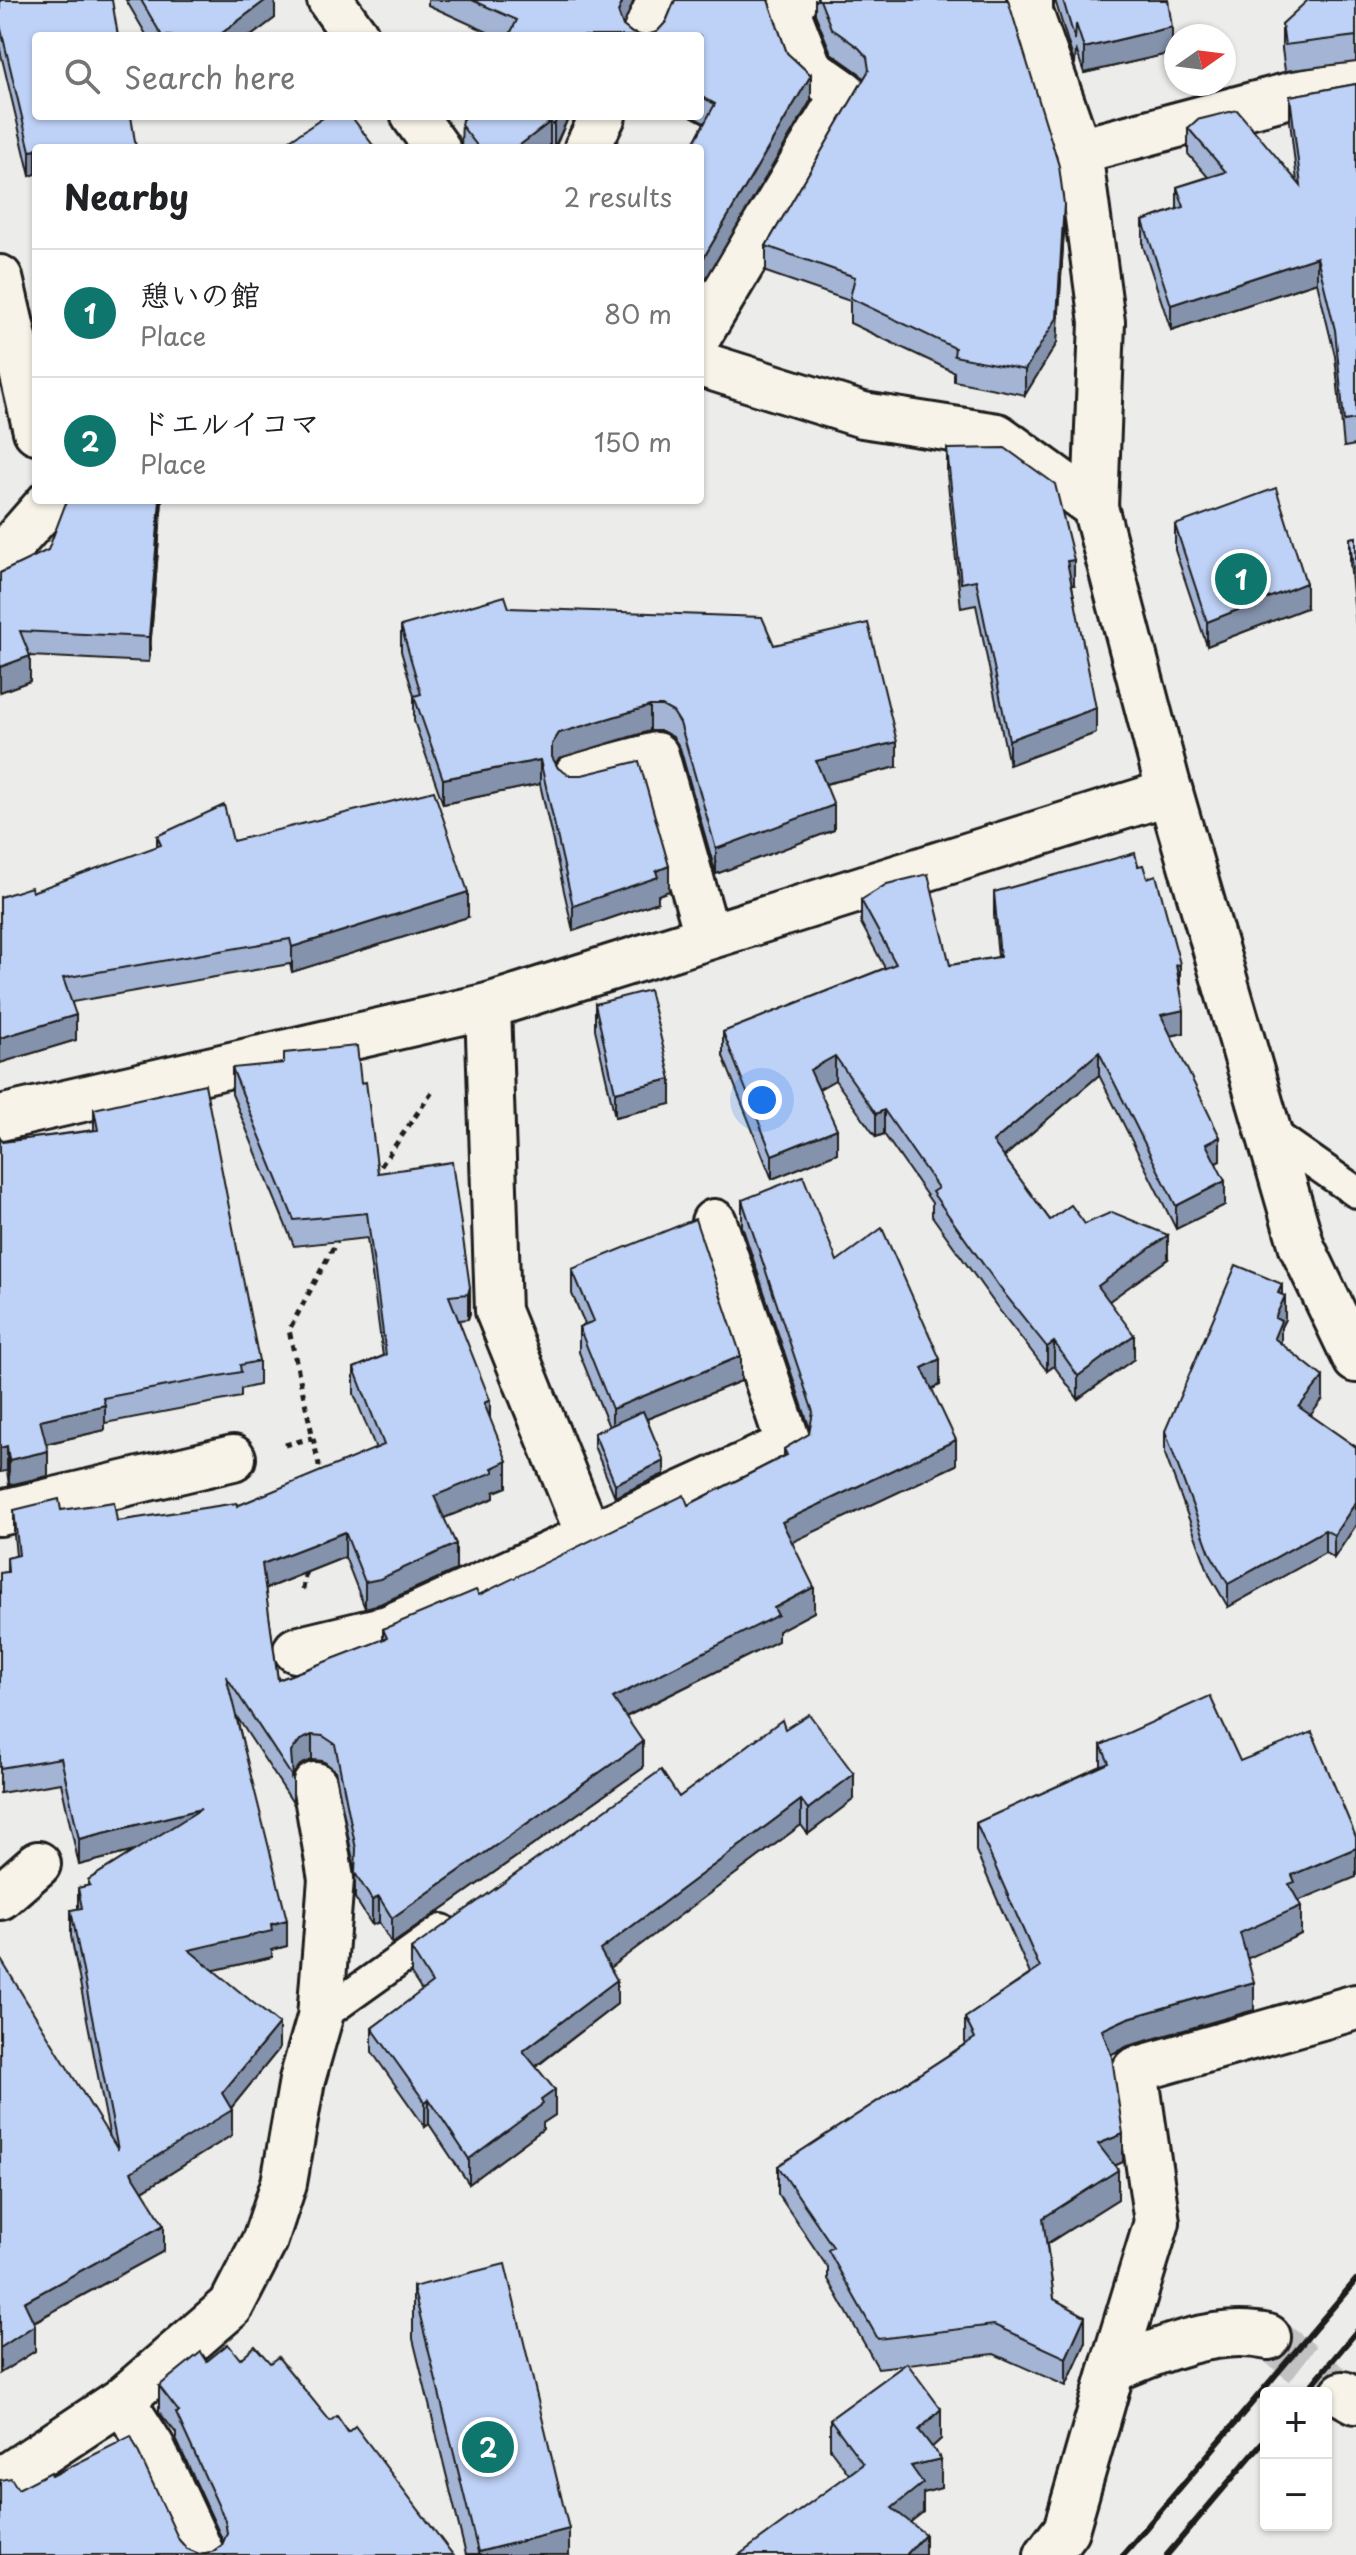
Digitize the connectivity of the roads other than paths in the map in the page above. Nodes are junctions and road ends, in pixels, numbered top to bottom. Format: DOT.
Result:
graph roads {
  1 [pos="330,0"];
  2 [pos="660,0"];
  3 [pos="794,0"];
  4 [pos="1030,0"];
  5 [pos="353,32"];
  6 [pos="645,32"];
  7 [pos="1356,84"];
  8 [pos="417,120"];
  9 [pos="601,120"];
  10 [pos="434,144"];
  11 [pos="589,144"];
  12 [pos="1079,151"];
  13 [pos="0,278"];
  14 [pos="704,327"];
  15 [pos="704,365"];
  16 [pos="21,401"];
  17 [pos="47,504"];
  18 [pos="1095,507"];
  19 [pos="0,558"];
  20 [pos="576,776"];
  21 [pos="1170,792"];
  22 [pos="707,935"];
  23 [pos="488,1006"];
  24 [pos="0,1118"];
  25 [pos="1269,1131"];
  26 [pos="1356,1192"];
  27 [pos="714,1222"];
  28 [pos="1356,1360"];
  29 [pos="233,1458"];
  30 [pos="0,1513"];
  31 [pos="588,1534"];
  32 [pos="296,1650"];
  33 [pos="315,1785"];
  34 [pos="38,1864"];
  35 [pos="0,1897"];
  36 [pos="471,1910"];
  37 [pos="1356,2007"];
  38 [pos="320,2017"];
  39 [pos="1268,2337"];
  40 [pos="1112,2370"];
  41 [pos="122,2400"];
  42 [pos="0,2481"];
  43 [pos="202,2555"];
  44 [pos="1047,2555"];
  1 -- 5 [label="street"];
  2 -- 6 [label="street"];
  3 -- 14 [label="street"];
  4 -- 12 [label="street"];
  7 -- 12 [label="street"];
  8 -- 10 [label="street"];
  9 -- 11 [label="street"];
  12 -- 18 [label="street"];
  13 -- 16 [label="street"];
  15 -- 18 [label="street"];
  17 -- 19 [label="street"];
  18 -- 21 [label="street"];
  20 -- 22 [label="street"];
  21 -- 22 [label="street"];
  21 -- 25 [label="street"];
  22 -- 23 [label="street"];
  23 -- 24 [label="street"];
  23 -- 31 [label="street"];
  25 -- 26 [label="lane"];
  25 -- 28 [label="street"];
  27 -- 31 [label="street"];
  29 -- 30 [label="street"];
  31 -- 32 [label="street"];
  33 -- 38 [label="street"];
  34 -- 35 [label="street"];
  36 -- 38 [label="lane"];
  37 -- 40 [label="street"];
  38 -- 41 [label="street"];
  39 -- 40 [label="street"];
  40 -- 44 [label="street"];
  41 -- 42 [label="street"];
  41 -- 43 [label="street"];
}
